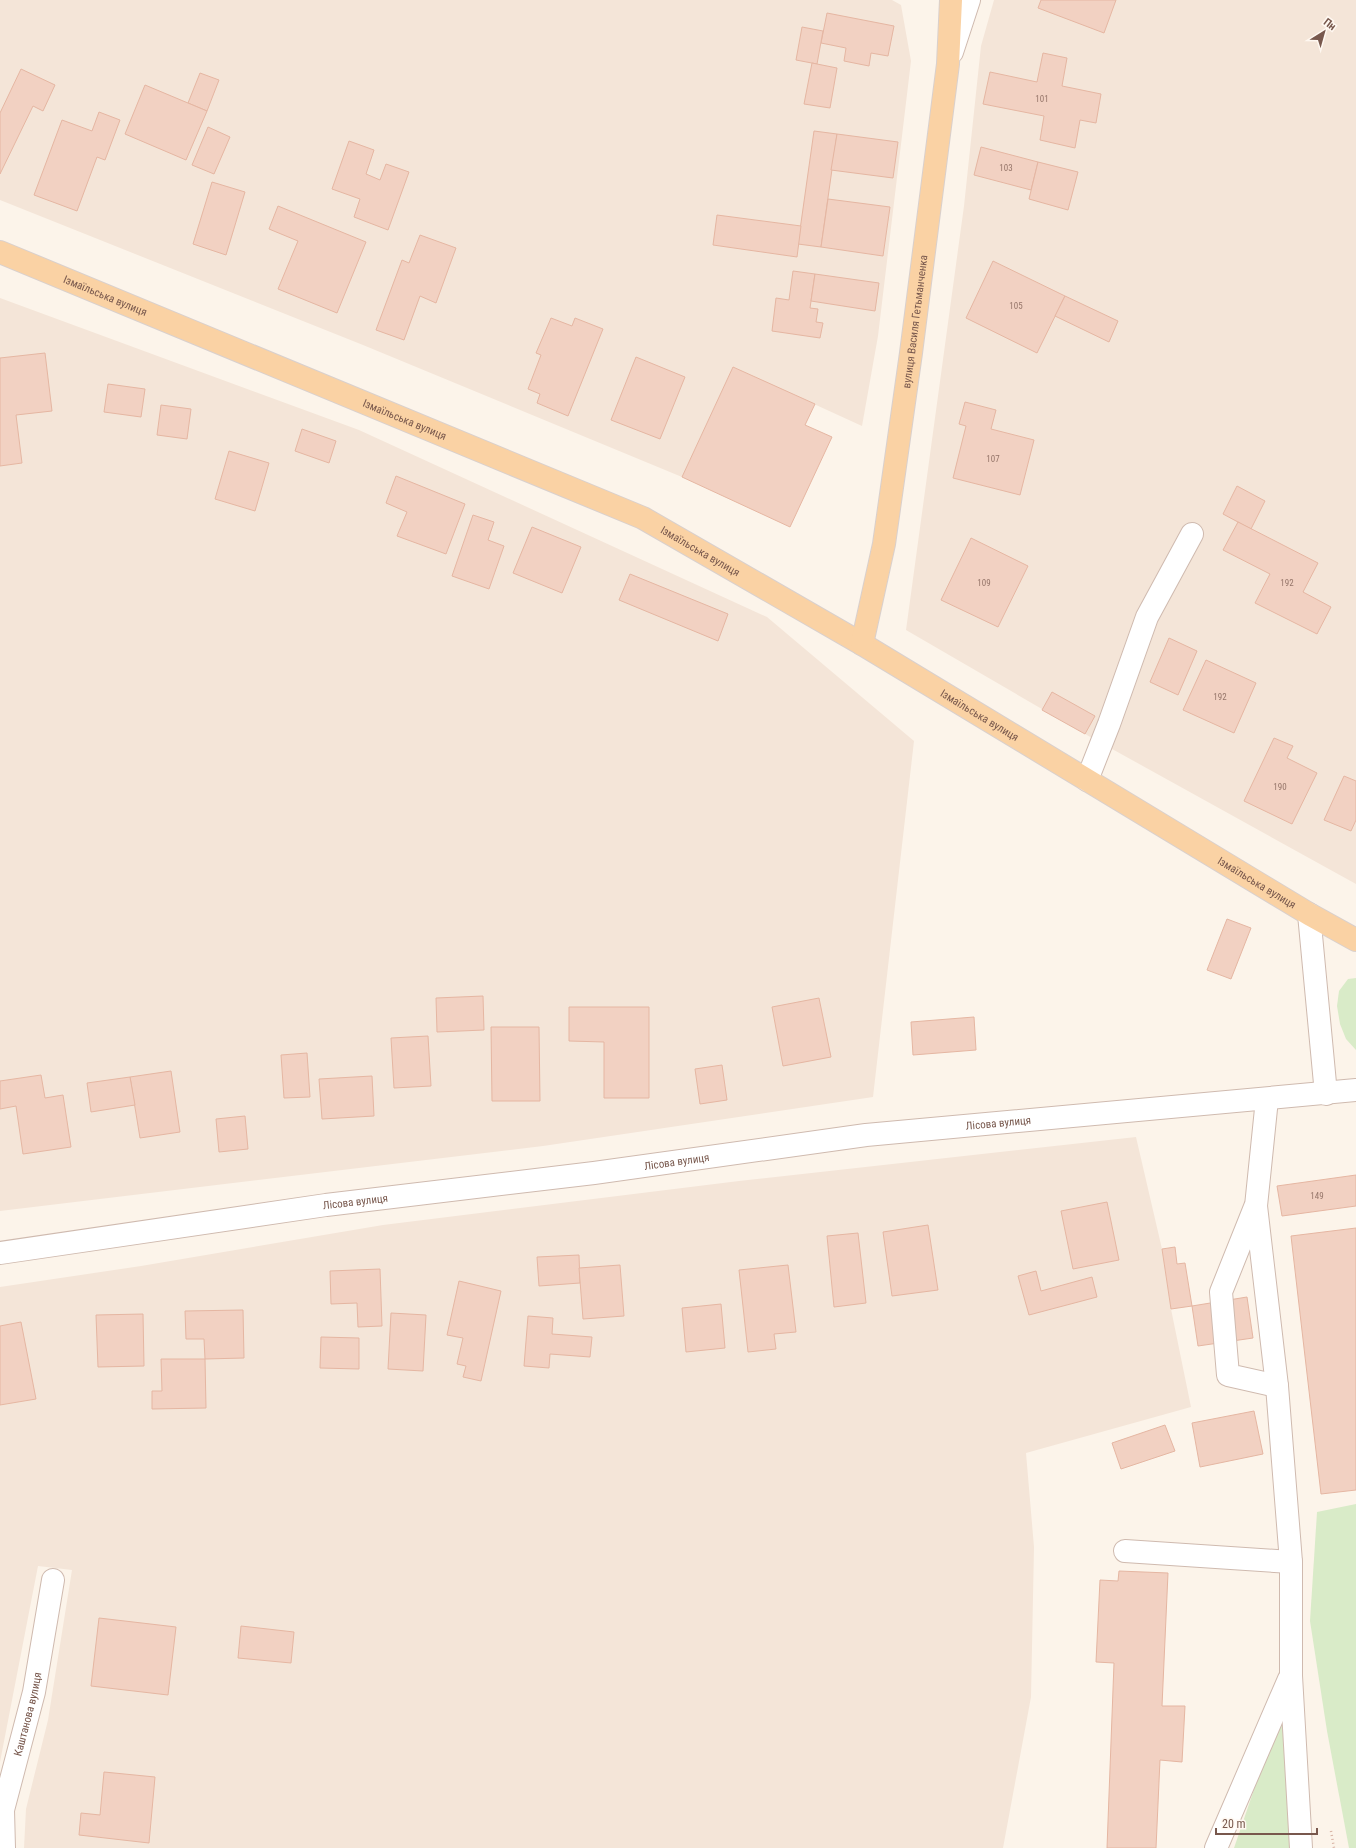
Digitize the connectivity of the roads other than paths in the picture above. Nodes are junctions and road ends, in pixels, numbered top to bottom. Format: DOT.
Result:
graph roads {
  1 [pos="951,0"];
  2 [pos="969,0"];
  3 [pos="948,64"];
  4 [pos="0,252"];
  5 [pos="1192,534"];
  6 [pos="862,644"];
  7 [pos="1087,780"];
  8 [pos="1309,914"];
  9 [pos="1356,940"];
  10 [pos="1356,1090"];
  11 [pos="1326,1094"];
  12 [pos="1267,1099"];
  13 [pos="1256,1206"];
  14 [pos="0,1252"];
  15 [pos="1278,1386"];
  16 [pos="1125,1551"];
  17 [pos="1291,1562"];
  18 [pos="53,1580"];
  19 [pos="1291,1676"];
  20 [pos="4,1848"];
  21 [pos="1216,1848"];
  22 [pos="1302,1848"];
  1 -- 3 [label="main road"];
  2 -- 3 [label="street, вулиця Василя Гетьманченка"];
  3 -- 6 [label="main road, вулиця Василя Гетьманченка"];
  4 -- 6 [label="main road, Ізмаїльська вулиця"];
  5 -- 7 [label="street"];
  6 -- 7 [label="main road, Ізмаїльська вулиця"];
  7 -- 8 [label="main road, Ізмаїльська вулиця"];
  8 -- 9 [label="main road, Ізмаїльська вулиця"];
  8 -- 11 [label="street"];
  10 -- 11 [label="street, Лісова вулиця"];
  11 -- 12 [label="street, Лісова вулиця"];
  12 -- 13 [label="street"];
  12 -- 14 [label="street, Лісова вулиця"];
  13 -- 15 [label="street"];
  13 -- 15 [label="street"];
  15 -- 17 [label="street"];
  16 -- 17 [label="street"];
  17 -- 19 [label="street"];
  18 -- 20 [label="street, Каштанова вулиця"];
  19 -- 21 [label="street"];
  19 -- 22 [label="street"];
}
